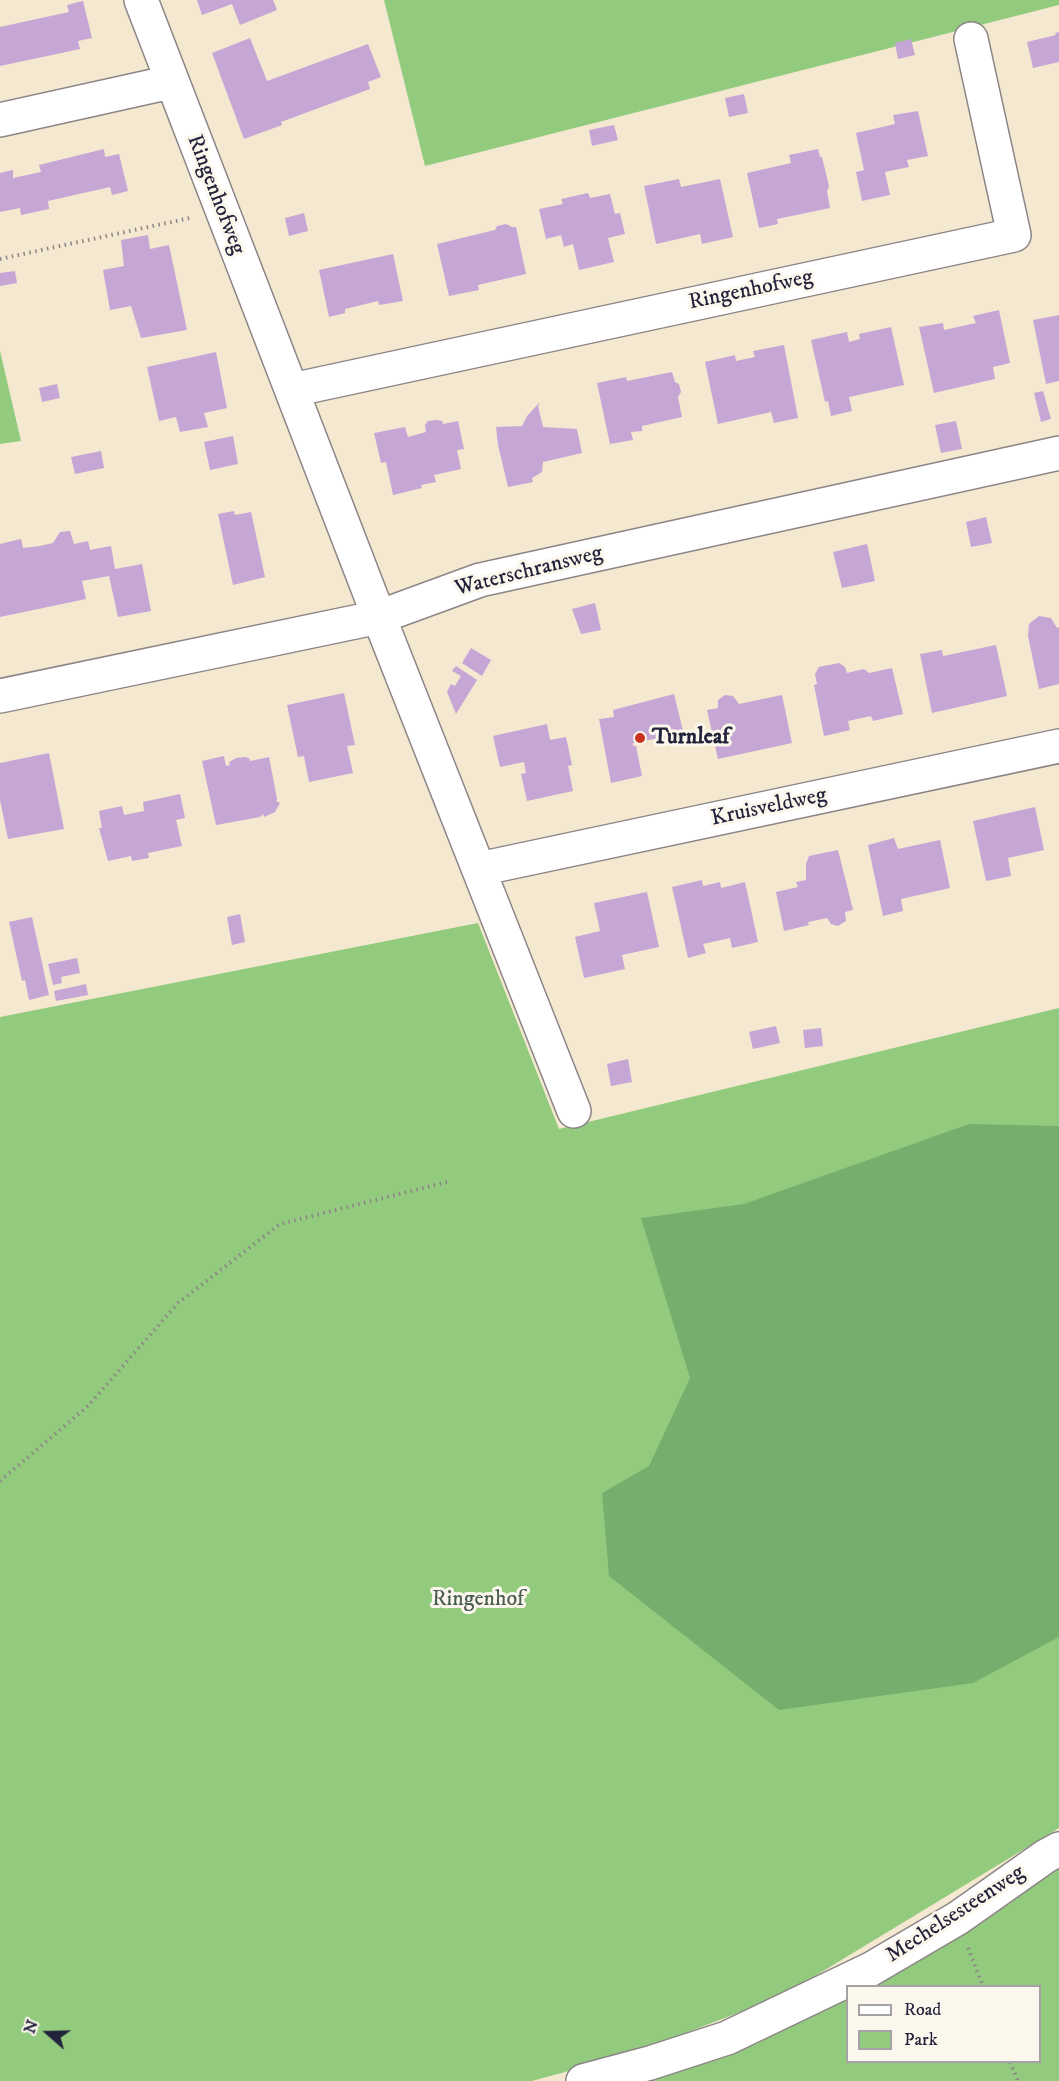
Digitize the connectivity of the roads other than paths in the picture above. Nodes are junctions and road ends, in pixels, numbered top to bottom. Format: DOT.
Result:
graph roads {
  1 [pos="141,0"];
  2 [pos="971,39"];
  3 [pos="171,82"];
  4 [pos="0,120"];
  5 [pos="292,390"];
  6 [pos="1059,453"];
  7 [pos="379,617"];
  8 [pos="0,696"];
  9 [pos="1059,746"];
  10 [pos="478,869"];
  11 [pos="574,1112"];
  12 [pos="1059,1849"];
  13 [pos="583,2081"];
  1 -- 3 [label="street, Ringenhofweg"];
  2 -- 5 [label="street, Ringenhofweg"];
  3 -- 4 [label="street"];
  3 -- 5 [label="street, Ringenhofweg"];
  5 -- 7 [label="street, Ringenhofweg"];
  6 -- 7 [label="street, Waterschransweg"];
  7 -- 8 [label="street, Waterschransweg"];
  7 -- 10 [label="street"];
  9 -- 10 [label="street, Kruisveldweg"];
  10 -- 11 [label="street"];
  12 -- 13 [label="street, Mechelsesteenweg"];
}
